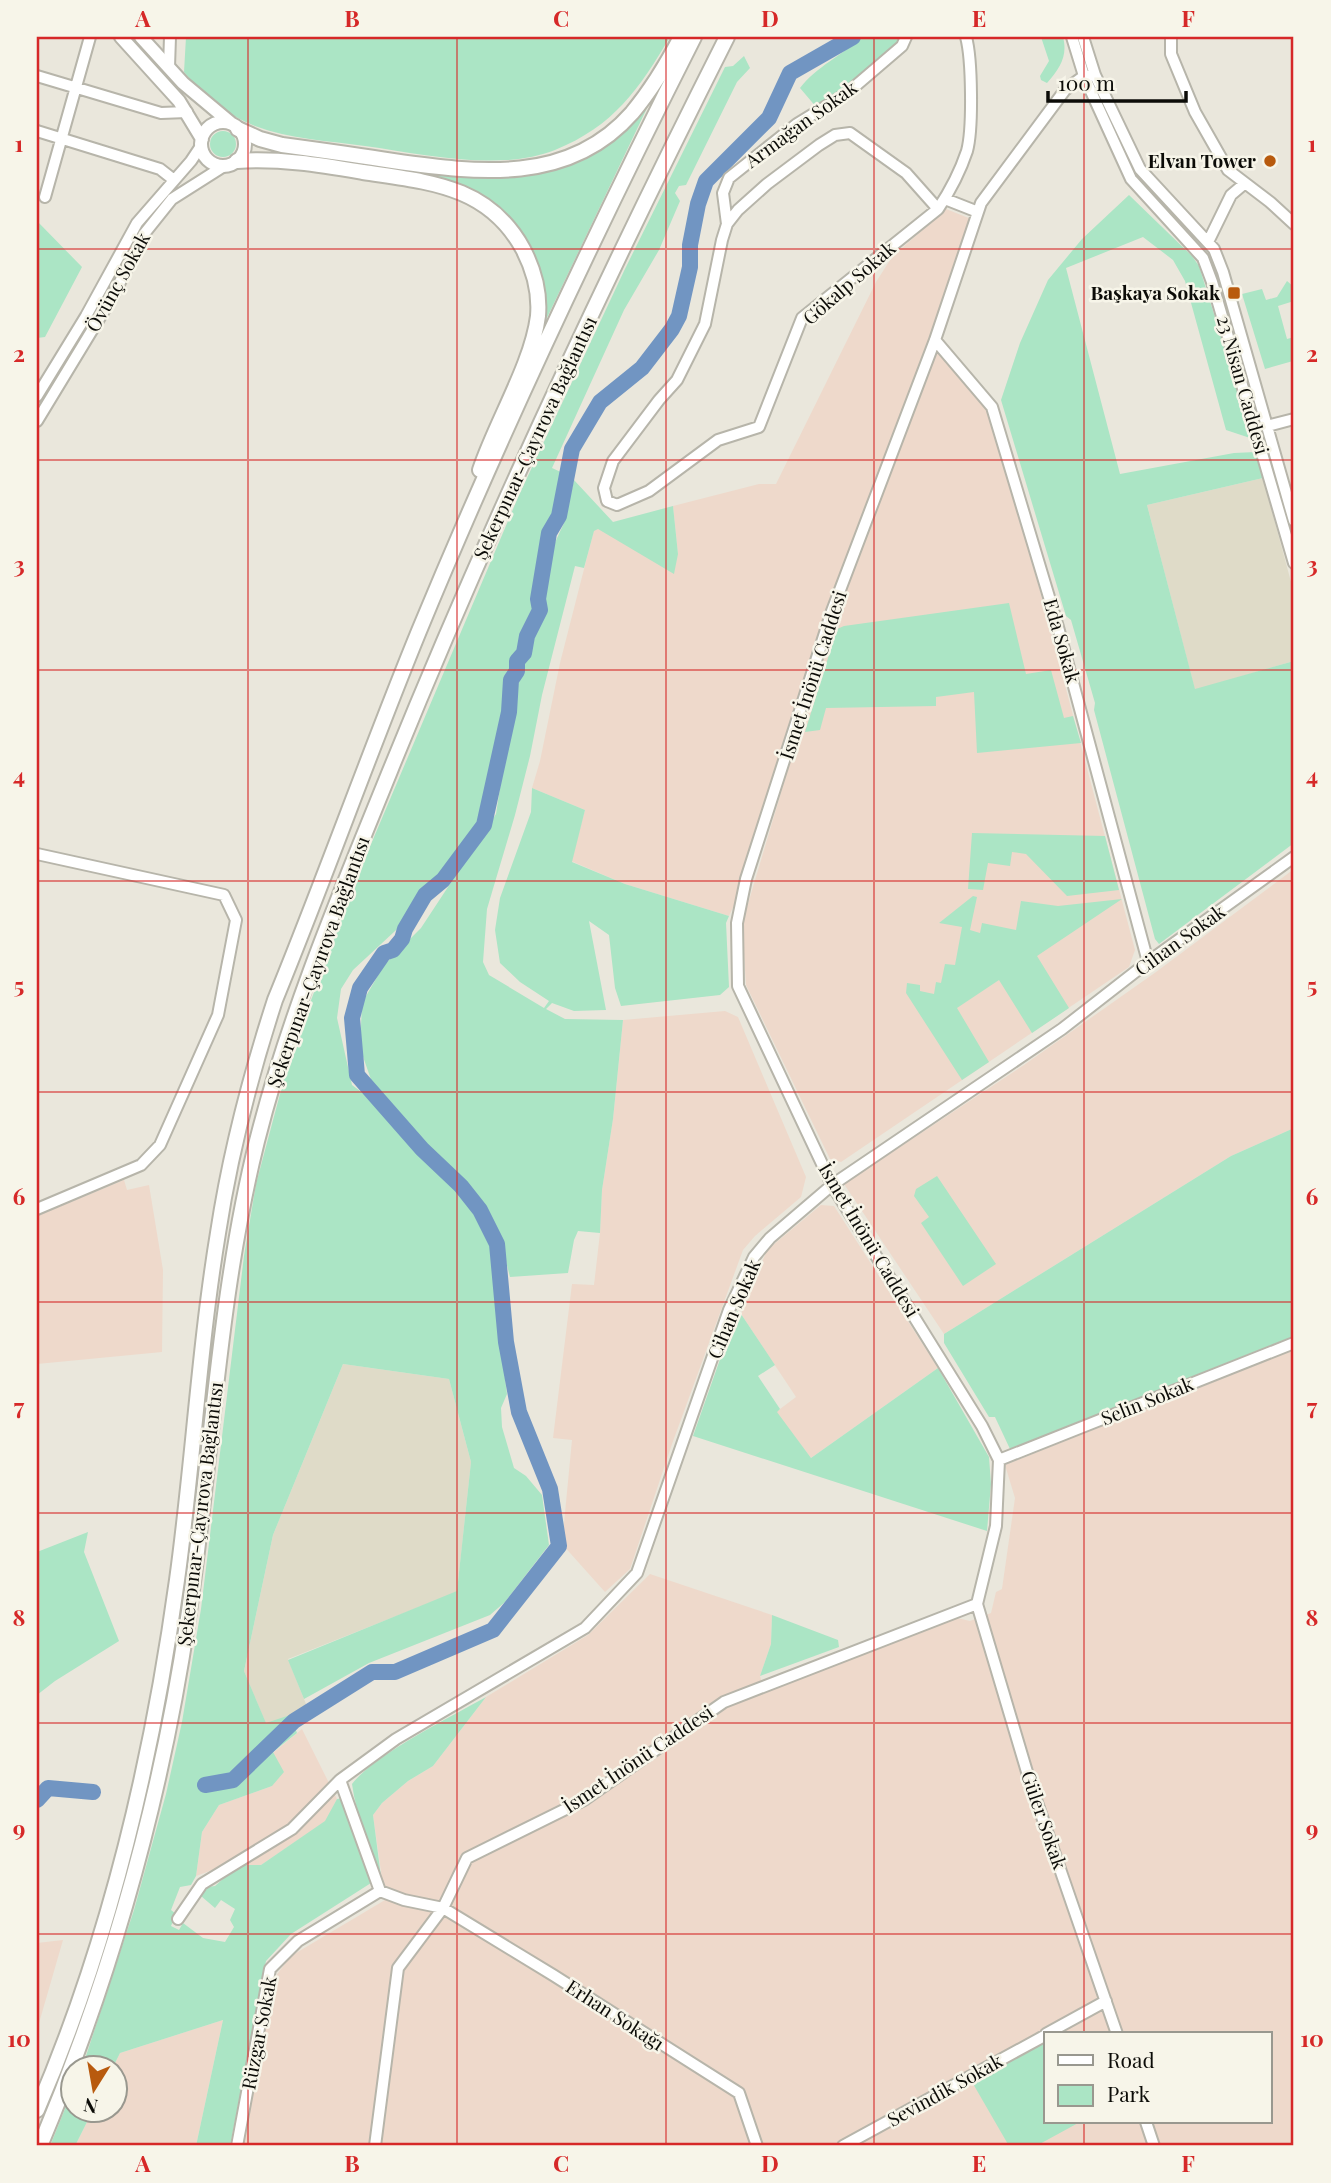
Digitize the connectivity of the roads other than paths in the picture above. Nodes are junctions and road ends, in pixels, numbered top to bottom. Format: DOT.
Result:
graph roads {
  1 [pos="90,37"];
  2 [pos="121,37"];
  3 [pos="141,37"];
  4 [pos="170,37"];
  5 [pos="681,37"];
  6 [pos="694,37"];
  7 [pos="727,37"];
  8 [pos="906,37"];
  9 [pos="966,37"];
  10 [pos="1072,37"];
  11 [pos="1083,37"];
  12 [pos="1171,37"];
  13 [pos="169,67"];
  14 [pos="37,76"];
  15 [pos="1089,76"];
  16 [pos="76,88"];
  17 [pos="187,112"];
  18 [pos="235,127"];
  19 [pos="37,131"];
  20 [pos="61,139"];
  21 [pos="202,143"];
  22 [pos="230,163"];
  23 [pos="174,180"];
  24 [pos="1244,184"];
  25 [pos="45,197"];
  26 [pos="944,199"];
  27 [pos="938,209"];
  28 [pos="978,212"];
  29 [pos="727,224"];
  30 [pos="1294,224"];
  31 [pos="1208,242"];
  32 [pos="934,340"];
  33 [pos="37,396"];
  34 [pos="1294,419"];
  35 [pos="37,421"];
  36 [pos="1267,426"];
  37 [pos="1294,475"];
  38 [pos="1282,478"];
  39 [pos="1294,521"];
  40 [pos="1291,537"];
  41 [pos="452,555"];
  42 [pos="1294,563"];
  43 [pos="37,853"];
  44 [pos="1294,856"];
  45 [pos="1148,962"];
  46 [pos="832,1185"];
  47 [pos="37,1209"];
  48 [pos="1294,1343"];
  49 [pos="999,1460"];
  50 [pos="977,1604"];
  51 [pos="340,1780"];
  52 [pos="380,1891"];
  53 [pos="443,1908"];
  54 [pos="178,1919"];
  55 [pos="1106,2001"];
  56 [pos="1050,2032"];
  57 [pos="1116,2032"];
  58 [pos="1044,2035"];
  59 [pos="37,2110"];
  60 [pos="1147,2124"];
  61 [pos="40,2146"];
  62 [pos="237,2146"];
  63 [pos="375,2146"];
  64 [pos="757,2146"];
  65 [pos="843,2146"];
  66 [pos="1154,2146"];
  1 -- 16 [label="street"];
  2 -- 17 [label="main road"];
  3 -- 13 [label="main road"];
  4 -- 13 [label="street"];
  5 -- 18 [label="highway"];
  6 -- 41 [label="highway, Şekerpınar-Çayırova Bağlantısı"];
  7 -- 61 [label="highway, Şekerpınar-Çayırova Bağlantısı"];
  8 -- 29 [label="street, Armağan Sokak"];
  9 -- 26 [label="street, Gökalp Sokak"];
  10 -- 15 [label="street, 23 Nisan Caddesi"];
  11 -- 15 [label="street, 23 Nisan Caddesi"];
  12 -- 24 [label="street"];
  13 -- 18 [label="main road"];
  14 -- 16 [label="street"];
  15 -- 28 [label="street, İsmet İnönü Caddesi"];
  15 -- 31 [label="street, 23 Nisan Caddesi"];
  15 -- 40 [label="street, 23 Nisan Caddesi"];
  16 -- 17 [label="street"];
  16 -- 20 [label="street"];
  17 -- 21 [label="main road"];
  18 -- 21 [label="main road"];
  18 -- 22 [label="main road"];
  19 -- 20 [label="street"];
  20 -- 23 [label="street"];
  20 -- 25 [label="street"];
  21 -- 22 [label="main road"];
  21 -- 23 [label="street, Övünç Sokak"];
  22 -- 35 [label="street, Övünç Sokak"];
  22 -- 41 [label="highway"];
  23 -- 33 [label="street, Övünç Sokak"];
  24 -- 30 [label="street"];
  24 -- 31 [label="street"];
  26 -- 27 [label="street, Gökalp Sokak"];
  26 -- 28 [label="street"];
  27 -- 29 [label="street"];
  27 -- 29 [label="street, Gökalp Sokak"];
  28 -- 32 [label="street, İsmet İnönü Caddesi"];
  31 -- 36 [label="street, 23 Nisan Caddesi"];
  32 -- 45 [label="street, Eda Sokak"];
  32 -- 46 [label="street, İsmet İnönü Caddesi"];
  34 -- 36 [label="street"];
  36 -- 38 [label="street, 23 Nisan Caddesi"];
  37 -- 38 [label="street"];
  38 -- 39 [label="street, 23 Nisan Caddesi"];
  40 -- 42 [label="street, 23 Nisan Caddesi"];
  41 -- 59 [label="highway, Şekerpınar-Çayırova Bağlantısı"];
  43 -- 47 [label="street"];
  44 -- 45 [label="street, Cihan Sokak"];
  45 -- 46 [label="street, Cihan Sokak"];
  46 -- 49 [label="street, İsmet İnönü Caddesi"];
  46 -- 51 [label="street, Cihan Sokak"];
  48 -- 49 [label="street, Selin Sokak"];
  49 -- 50 [label="street, İsmet İnönü Caddesi"];
  50 -- 53 [label="street, İsmet İnönü Caddesi"];
  50 -- 55 [label="street, Güler Sokak"];
  51 -- 52 [label="street"];
  51 -- 54 [label="street, Cihan Sokak"];
  52 -- 53 [label="street"];
  52 -- 62 [label="street, Rüzgar Sokak"];
  53 -- 63 [label="street, İsmet İnönü Caddesi"];
  53 -- 64 [label="street, Erhan Sokağı"];
  55 -- 56 [label="street, Sevindik Sokak"];
  55 -- 57 [label="street, Güler Sokak"];
  58 -- 65 [label="street, Sevindik Sokak"];
  60 -- 66 [label="street"];
}
